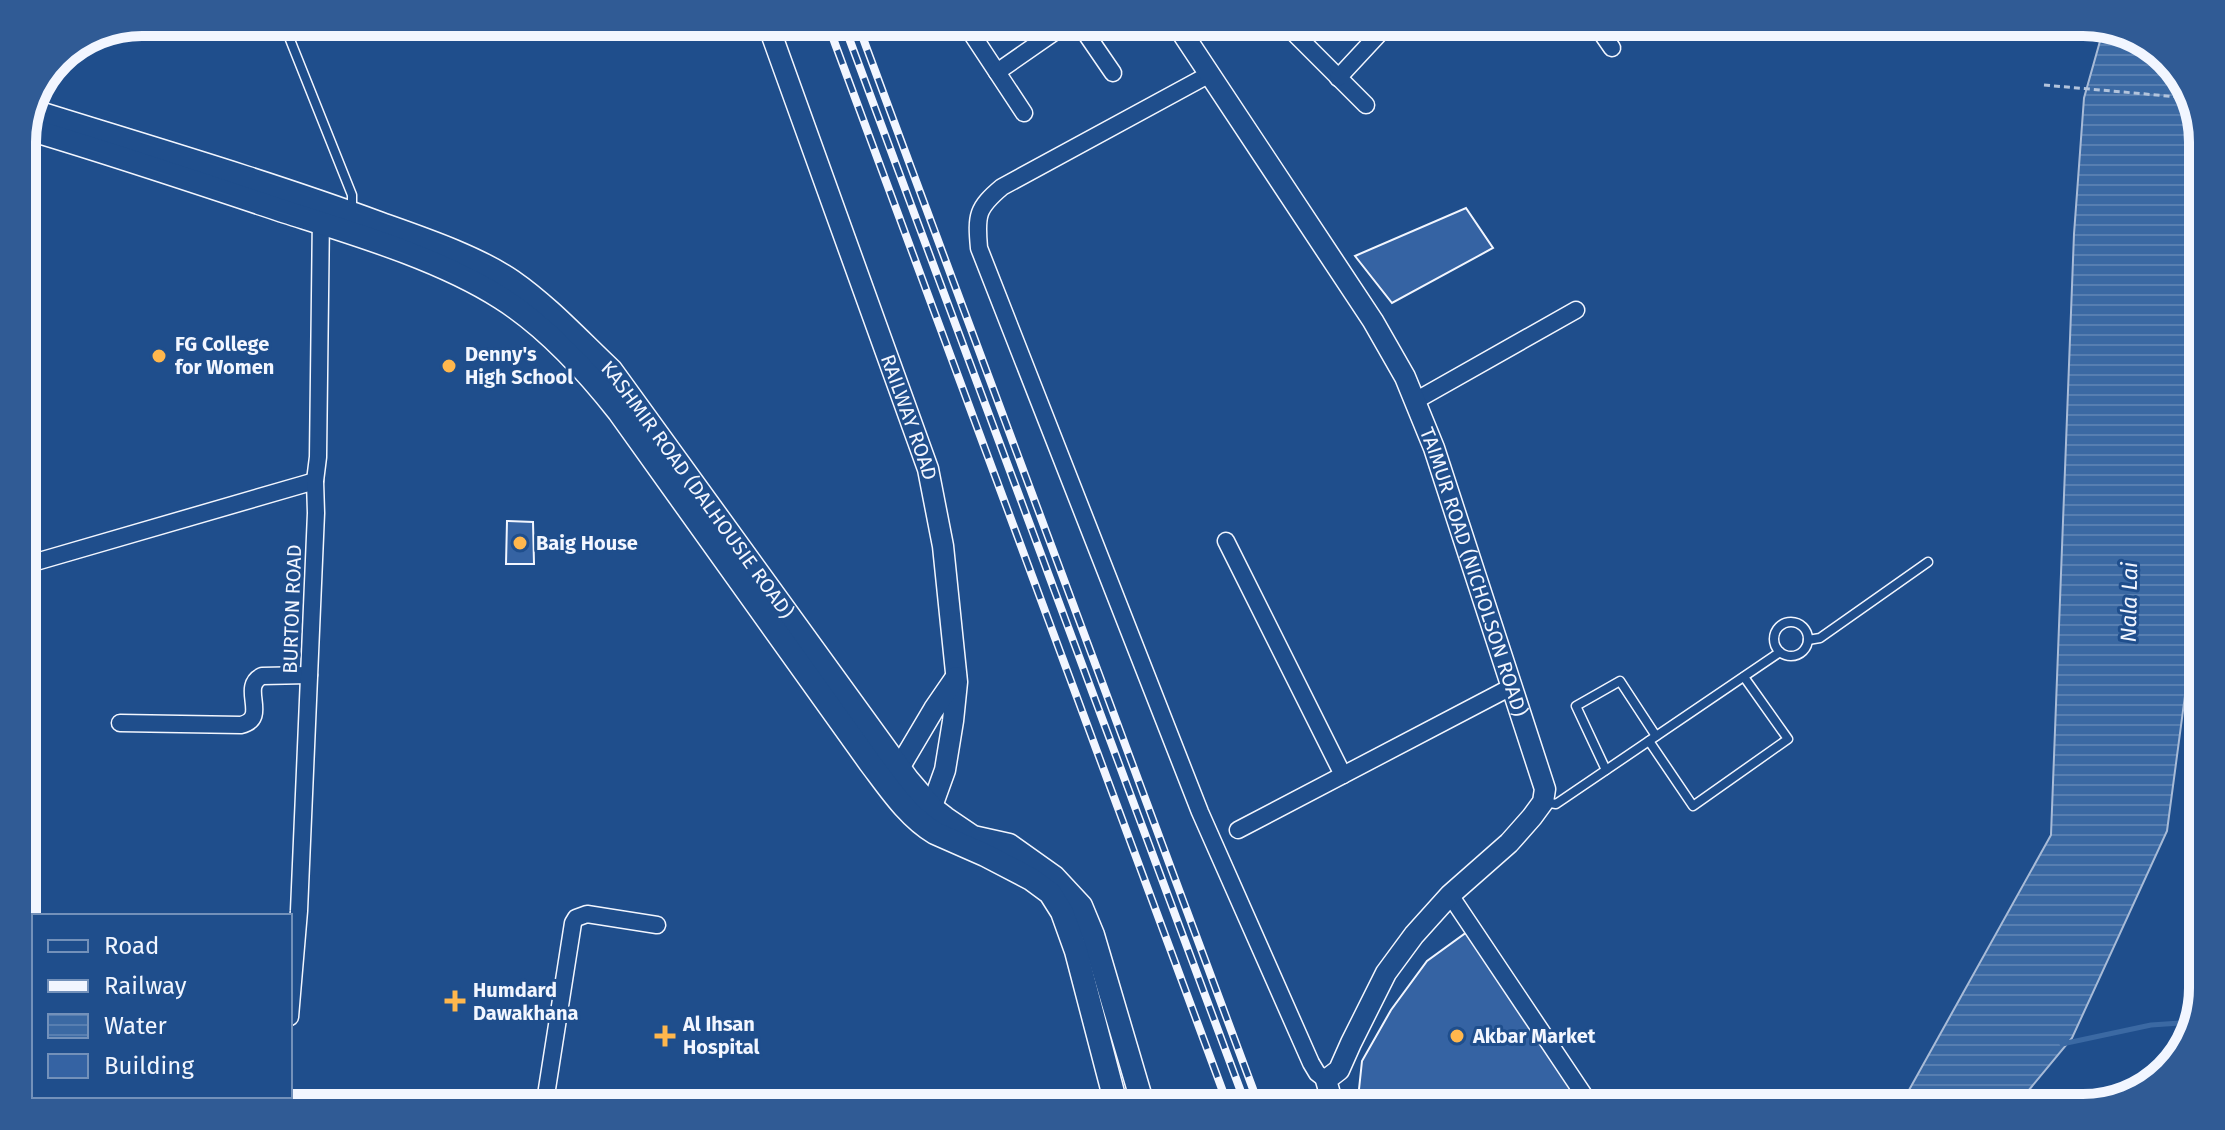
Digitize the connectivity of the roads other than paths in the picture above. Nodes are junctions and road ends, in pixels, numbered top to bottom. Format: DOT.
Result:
graph roads {
  1 [pos="289,36"];
  2 [pos="772,36"];
  3 [pos="973,36"];
  4 [pos="1049,36"];
  5 [pos="1088,36"];
  6 [pos="1184,36"];
  7 [pos="1297,36"];
  8 [pos="1375,36"];
  9 [pos="1604,36"];
  10 [pos="1612,48"];
  11 [pos="997,72"];
  12 [pos="1113,73"];
  13 [pos="1210,74"];
  14 [pos="1338,78"];
  15 [pos="1366,105"];
  16 [pos="1024,113"];
  17 [pos="40,114"];
  18 [pos="37,131"];
  19 [pos="321,212"];
  20 [pos="351,223"];
  21 [pos="1576,310"];
  22 [pos="1415,401"];
  23 [pos="315,481"];
  24 [pos="1226,541"];
  25 [pos="36,562"];
  26 [pos="1928,562"];
  27 [pos="1808,640"];
  28 [pos="1780,652"];
  29 [pos="309,675"];
  30 [pos="956,677"];
  31 [pos="1744,677"];
  32 [pos="1511,687"];
  33 [pos="120,723"];
  34 [pos="1653,739"];
  35 [pos="1606,770"];
  36 [pos="891,774"];
  37 [pos="1343,775"];
  38 [pos="1543,802"];
  39 [pos="928,817"];
  40 [pos="1238,830"];
  41 [pos="1450,895"];
  42 [pos="657,925"];
  43 [pos="292,993"];
  44 [pos="1326,1080"];
  45 [pos="546,1094"];
  46 [pos="1113,1094"];
  47 [pos="1140,1094"];
  48 [pos="1330,1094"];
  49 [pos="1583,1094"];
  1 -- 20 [label="lane"];
  2 -- 30 [label="street, RAILWAY ROAD"];
  3 -- 11 [label="street"];
  4 -- 11 [label="street"];
  5 -- 12 [label="street"];
  6 -- 13 [label="street, TAIMUR ROAD (NICHOLSON ROAD)"];
  7 -- 14 [label="street"];
  8 -- 14 [label="street"];
  9 -- 10 [label="street"];
  11 -- 16 [label="street"];
  13 -- 22 [label="street, TAIMUR ROAD (NICHOLSON ROAD)"];
  13 -- 44 [label="street"];
  14 -- 15 [label="street"];
  17 -- 19 [label="main road, KASHMIR ROAD (DALHOUSIE ROAD)"];
  18 -- 19 [label="main road, KASHMIR ROAD (DALHOUSIE ROAD)"];
  19 -- 20 [label="main road, KASHMIR ROAD (DALHOUSIE ROAD)"];
  19 -- 23 [label="street, BURTON ROAD"];
  20 -- 36 [label="main road, KASHMIR ROAD (DALHOUSIE ROAD)"];
  21 -- 22 [label="street"];
  22 -- 32 [label="street, TAIMUR ROAD (NICHOLSON ROAD)"];
  23 -- 25 [label="street"];
  23 -- 29 [label="street, BURTON ROAD"];
  24 -- 37 [label="street"];
  26 -- 27 [label="lane"];
  27 -- 28 [label="lane"];
  27 -- 28 [label="lane"];
  28 -- 31 [label="lane"];
  29 -- 33 [label="street"];
  29 -- 43 [label="street, BURTON ROAD"];
  30 -- 36 [label="street"];
  30 -- 39 [label="street, RAILWAY ROAD"];
  31 -- 34 [label="lane"];
  31 -- 34 [label="lane"];
  32 -- 37 [label="street"];
  32 -- 38 [label="street, TAIMUR ROAD (NICHOLSON ROAD)"];
  34 -- 35 [label="lane"];
  34 -- 35 [label="lane"];
  35 -- 38 [label="lane"];
  36 -- 39 [label="main road, KASHMIR ROAD (DALHOUSIE ROAD)"];
  37 -- 40 [label="street"];
  38 -- 41 [label="street"];
  39 -- 46 [label="main road, KASHMIR ROAD (DALHOUSIE ROAD)"];
  39 -- 47 [label="main road, KASHMIR ROAD (DALHOUSIE ROAD)"];
  41 -- 44 [label="street"];
  41 -- 49 [label="street"];
  42 -- 45 [label="street"];
  44 -- 48 [label="street"];
}
